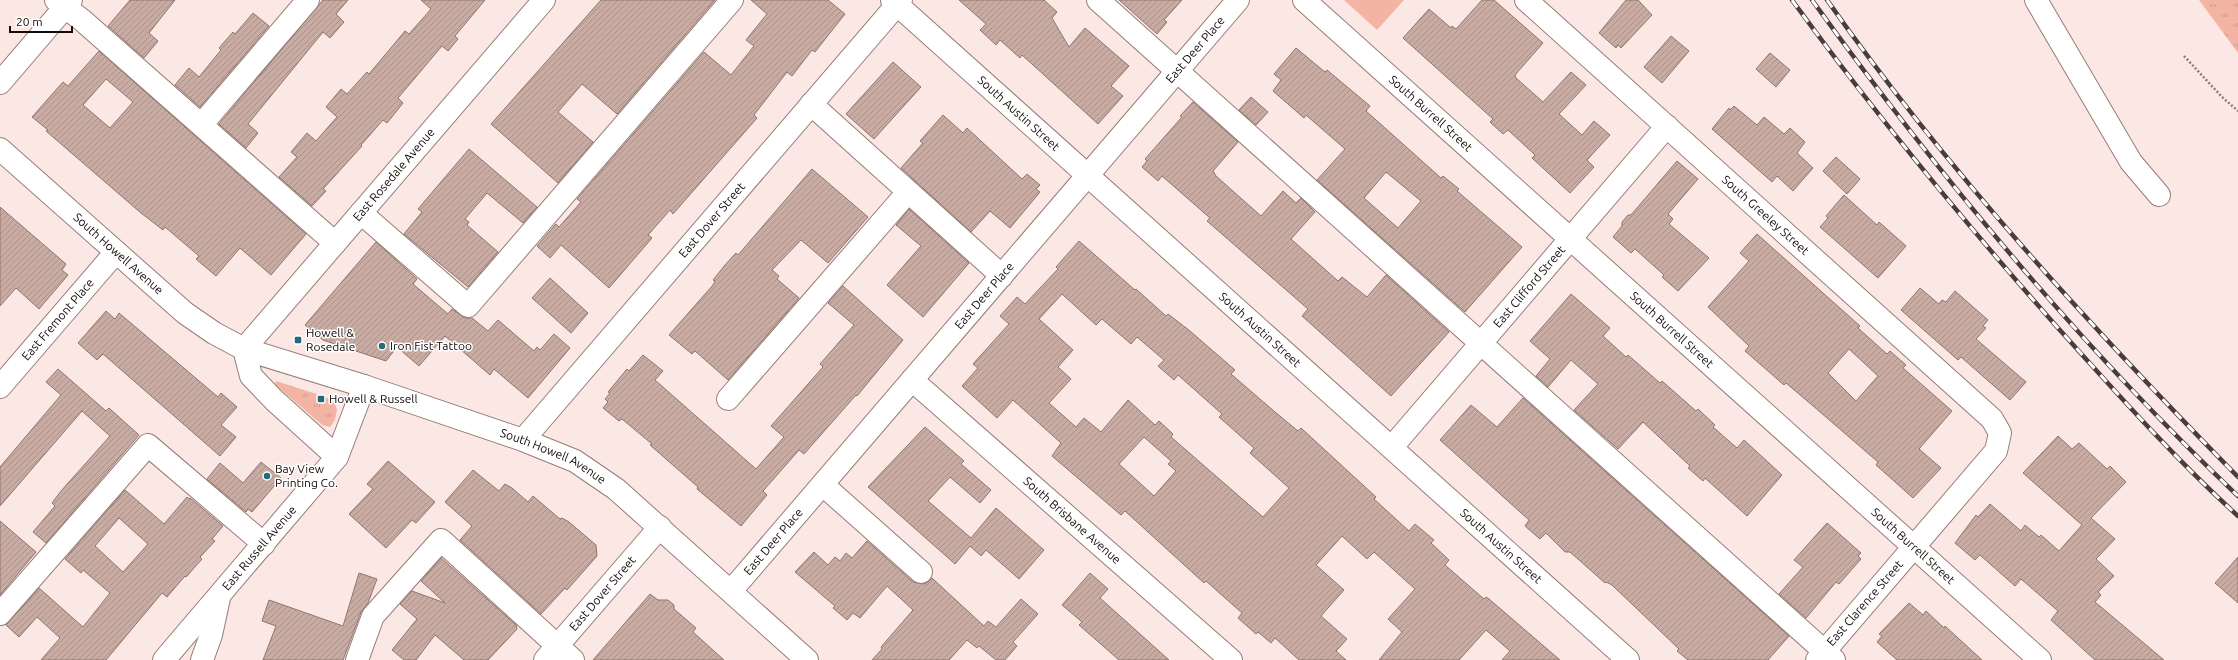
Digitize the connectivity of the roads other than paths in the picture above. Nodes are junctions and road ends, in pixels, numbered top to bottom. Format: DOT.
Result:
graph roads {
  1 [pos="308,0"];
  2 [pos="544,0"];
  3 [pos="732,0"];
  4 [pos="1098,0"];
  5 [pos="1238,0"];
  6 [pos="1304,0"];
  7 [pos="1526,0"];
  8 [pos="2036,0"];
  9 [pos="64,2"];
  10 [pos="897,2"];
  11 [pos="1177,71"];
  12 [pos="0,83"];
  13 [pos="811,104"];
  14 [pos="202,124"];
  15 [pos="1667,126"];
  16 [pos="0,149"];
  17 [pos="1089,175"];
  18 [pos="908,192"];
  19 [pos="2159,195"];
  20 [pos="361,213"];
  21 [pos="1570,240"];
  22 [pos="335,243"];
  23 [pos="116,252"];
  24 [pos="1002,276"];
  25 [pos="1481,344"];
  26 [pos="244,349"];
  27 [pos="912,380"];
  28 [pos="364,386"];
  29 [pos="0,387"];
  30 [pos="728,399"];
  31 [pos="2000,433"];
  32 [pos="523,440"];
  33 [pos="1392,447"];
  34 [pos="337,457"];
  35 [pos="823,485"];
  36 [pos="660,527"];
  37 [pos="264,544"];
  38 [pos="1914,547"];
  39 [pos="921,572"];
  40 [pos="731,591"];
  41 [pos="220,596"];
  42 [pos="0,614"];
  43 [pos="558,655"];
  44 [pos="1825,657"];
  45 [pos="1624,659"];
  46 [pos="164,660"];
  47 [pos="202,660"];
  48 [pos="357,660"];
  49 [pos="807,660"];
  50 [pos="1231,660"];
  51 [pos="2040,660"];
  1 -- 14 [label="street"];
  2 -- 20 [label="street, East Rosedale Avenue"];
  3 -- 20 [label="street"];
  4 -- 11 [label="street"];
  5 -- 11 [label="street, East Deer Place"];
  6 -- 21 [label="street, South Burrell Street"];
  7 -- 15 [label="street, South Greeley Street"];
  8 -- 19 [label="street"];
  9 -- 12 [label="street"];
  9 -- 14 [label="street"];
  10 -- 13 [label="street, East Dover Street"];
  10 -- 17 [label="street, South Austin Street"];
  11 -- 17 [label="street, East Deer Place"];
  11 -- 25 [label="street"];
  13 -- 18 [label="street"];
  13 -- 32 [label="street, East Dover Street"];
  14 -- 22 [label="street"];
  15 -- 21 [label="street, East Clifford Street"];
  15 -- 31 [label="street, South Greeley Street"];
  16 -- 23 [label="street, South Howell Avenue"];
  17 -- 24 [label="street, East Deer Place"];
  17 -- 33 [label="street, South Austin Street"];
  18 -- 24 [label="street"];
  18 -- 30 [label="street"];
  20 -- 22 [label="street, East Rosedale Avenue"];
  21 -- 25 [label="street, East Clifford Street"];
  21 -- 38 [label="street, South Burrell Street"];
  22 -- 26 [label="street, East Rosedale Avenue"];
  23 -- 26 [label="street, South Howell Avenue"];
  23 -- 29 [label="street, East Fremont Place"];
  24 -- 27 [label="street, East Deer Place"];
  25 -- 33 [label="street, East Clifford Street"];
  25 -- 44 [label="street"];
  26 -- 28 [label="street, South Howell Avenue"];
  26 -- 34 [label="street"];
  27 -- 35 [label="street, East Deer Place"];
  27 -- 50 [label="street, South Brisbane Avenue"];
  28 -- 32 [label="street, South Howell Avenue"];
  28 -- 34 [label="street, East Russell Avenue"];
  31 -- 38 [label="street, East Clarence Street"];
  32 -- 36 [label="street, South Howell Avenue"];
  33 -- 45 [label="street, South Austin Street"];
  34 -- 37 [label="street, East Russell Avenue"];
  35 -- 39 [label="street"];
  35 -- 40 [label="street, East Deer Place"];
  36 -- 40 [label="street, South Howell Avenue"];
  36 -- 43 [label="street, East Dover Street"];
  37 -- 41 [label="street, East Russell Avenue"];
  37 -- 42 [label="street"];
  38 -- 44 [label="street, East Clarence Street"];
  38 -- 51 [label="street, South Burrell Street"];
  40 -- 49 [label="street, South Howell Avenue"];
  41 -- 46 [label="street, East Russell Avenue"];
  41 -- 47 [label="street"];
  43 -- 48 [label="street"];
}
